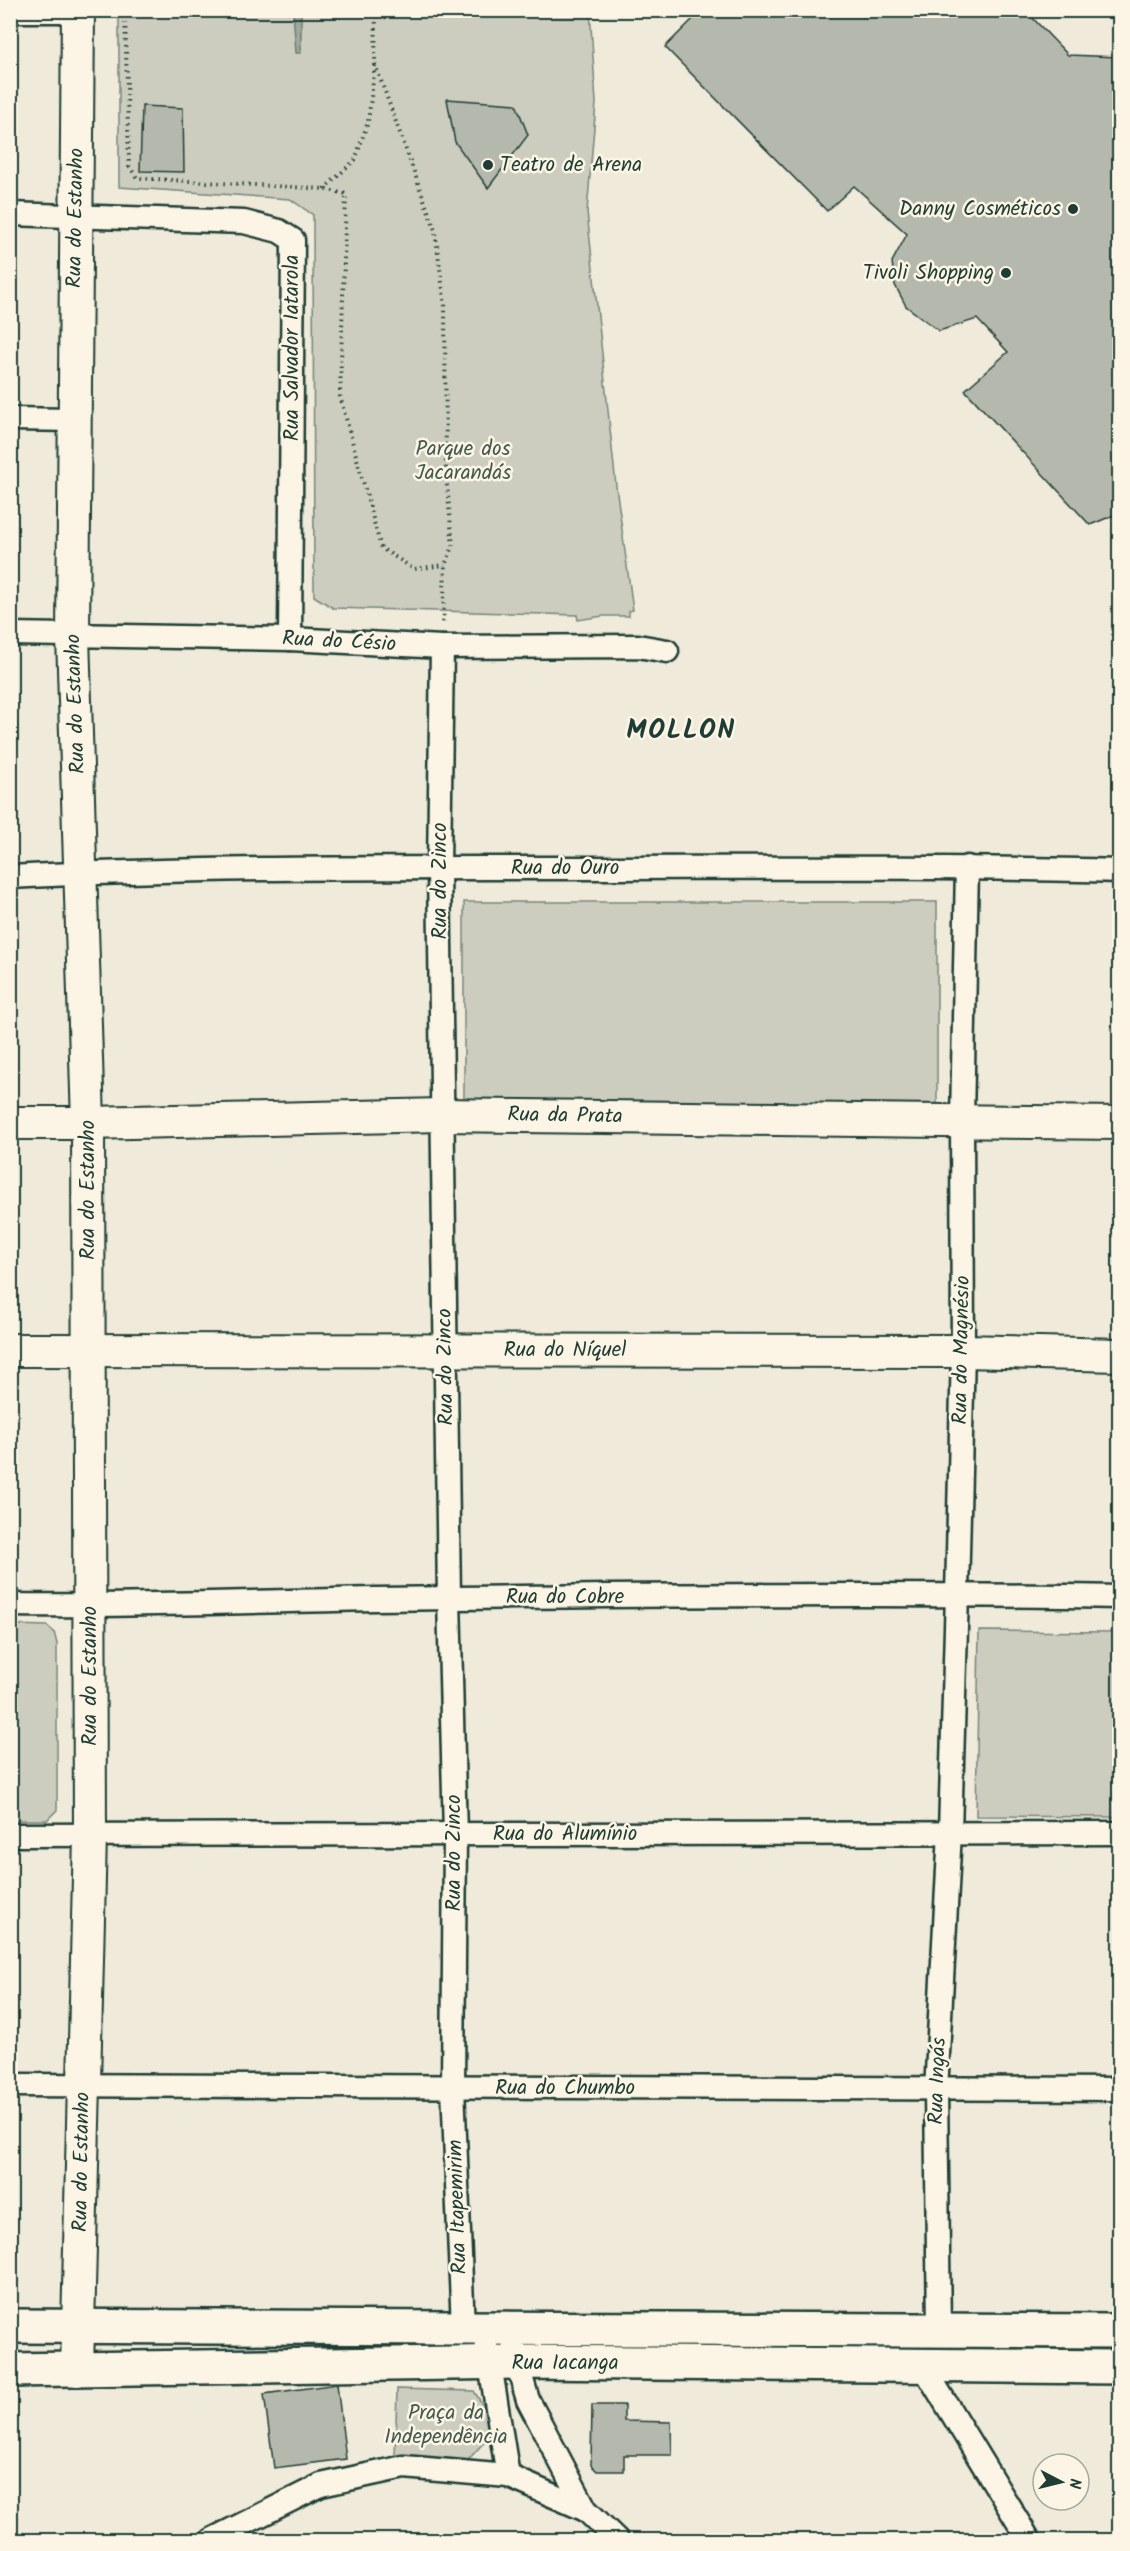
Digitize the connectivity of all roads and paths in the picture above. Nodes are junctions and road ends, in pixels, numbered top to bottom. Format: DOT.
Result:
graph roads {
  1 [pos="376,10"];
  2 [pos="10,11"];
  3 [pos="78,11"];
  4 [pos="375,64"];
  5 [pos="324,189"];
  6 [pos="10,214"];
  7 [pos="77,215"];
  8 [pos="10,419"];
  9 [pos="74,420"];
  10 [pos="10,634"];
  11 [pos="73,636"];
  12 [pos="290,639"];
  13 [pos="442,647"];
  14 [pos="667,651"];
  15 [pos="967,867"];
  16 [pos="439,868"];
  17 [pos="1119,871"];
  18 [pos="82,873"];
  19 [pos="10,877"];
  20 [pos="442,1115"];
  21 [pos="962,1121"];
  22 [pos="10,1123"];
  23 [pos="88,1123"];
  24 [pos="1119,1123"];
  25 [pos="10,1350"];
  26 [pos="88,1350"];
  27 [pos="445,1350"];
  28 [pos="963,1351"];
  29 [pos="1119,1355"];
  30 [pos="957,1594"];
  31 [pos="1119,1597"];
  32 [pos="449,1598"];
  33 [pos="10,1605"];
  34 [pos="89,1606"];
  35 [pos="950,1832"];
  36 [pos="1119,1833"];
  37 [pos="10,1835"];
  38 [pos="455,1835"];
  39 [pos="90,1836"];
  40 [pos="10,2085"];
  41 [pos="84,2087"];
  42 [pos="453,2087"];
  43 [pos="1119,2089"];
  44 [pos="936,2091"];
  45 [pos="10,2326"];
  46 [pos="78,2326"];
  47 [pos="485,2327"];
  48 [pos="875,2329"];
  49 [pos="939,2330"];
  50 [pos="1119,2331"];
  51 [pos="504,2363"];
  52 [pos="875,2363"];
  53 [pos="446,2364"];
  54 [pos="930,2364"];
  55 [pos="1119,2367"];
  56 [pos="10,2370"];
  57 [pos="77,2370"];
  58 [pos="508,2476"];
  59 [pos="586,2510"];
  60 [pos="211,2541"];
  61 [pos="616,2541"];
  62 [pos="1029,2541"];
  1 -- 4 [label="path"];
  2 -- 3 [label="street"];
  3 -- 7 [label="street, Rua do Estanho"];
  4 -- 5 [label="path"];
  4 -- 13 [label="path"];
  6 -- 7 [label="street"];
  7 -- 9 [label="street, Rua do Estanho"];
  7 -- 12 [label="street, Rua Salvador Iatarola"];
  8 -- 9 [label="street"];
  9 -- 11 [label="street, Rua do Estanho"];
  10 -- 11 [label="street, Rua do Césio"];
  11 -- 12 [label="street, Rua do Césio"];
  11 -- 18 [label="street, Rua do Estanho"];
  12 -- 13 [label="street, Rua do Césio"];
  13 -- 14 [label="street, Rua do Césio"];
  13 -- 16 [label="street, Rua do Zinco"];
  15 -- 16 [label="street, Rua do Ouro"];
  15 -- 17 [label="street, Rua do Ouro"];
  15 -- 21 [label="street, Rua do Magnésio"];
  16 -- 18 [label="street, Rua do Ouro"];
  16 -- 20 [label="street, Rua do Zinco"];
  18 -- 19 [label="street, Rua do Ouro"];
  18 -- 23 [label="street, Rua do Estanho"];
  20 -- 21 [label="street, Rua da Prata"];
  20 -- 23 [label="street, Rua da Prata"];
  20 -- 27 [label="street, Rua do Zinco"];
  21 -- 24 [label="street, Rua da Prata"];
  21 -- 28 [label="street, Rua do Magnésio"];
  22 -- 23 [label="street, Rua da Prata"];
  23 -- 26 [label="street, Rua do Estanho"];
  25 -- 26 [label="street, Rua do Níquel"];
  26 -- 27 [label="street, Rua do Níquel"];
  26 -- 34 [label="street, Rua do Estanho"];
  27 -- 28 [label="street, Rua do Níquel"];
  27 -- 32 [label="street, Rua do Zinco"];
  28 -- 29 [label="street, Rua do Níquel"];
  28 -- 30 [label="street, Rua do Magnésio"];
  30 -- 31 [label="street, Rua do Cobre"];
  30 -- 32 [label="street, Rua do Cobre"];
  30 -- 35 [label="street, Rua do Magnésio"];
  32 -- 34 [label="street, Rua do Cobre"];
  32 -- 38 [label="street, Rua do Zinco"];
  33 -- 34 [label="street, Rua do Cobre"];
  34 -- 39 [label="street, Rua do Estanho"];
  35 -- 36 [label="street, Rua do Alumínio"];
  35 -- 38 [label="street, Rua do Alumínio"];
  35 -- 44 [label="street, Rua Ingás"];
  37 -- 39 [label="street, Rua do Alumínio"];
  38 -- 39 [label="street, Rua do Alumínio"];
  38 -- 42 [label="street, Rua do Zinco"];
  39 -- 41 [label="street, Rua do Estanho"];
  40 -- 41 [label="street, Rua do Chumbo"];
  41 -- 42 [label="street, Rua do Chumbo"];
  41 -- 46 [label="street, Rua do Estanho"];
  42 -- 44 [label="street, Rua do Chumbo"];
  42 -- 47 [label="street, Rua Itapemirim"];
  43 -- 44 [label="street, Rua do Chumbo"];
  44 -- 49 [label="street, Rua Ingás"];
  45 -- 46 [label="main road, Rua Iacanga"];
  46 -- 47 [label="main road, Rua Iacanga"];
  46 -- 57 [label="street, Rua do Estanho"];
  47 -- 48 [label="main road, Rua Iacanga"];
  47 -- 51 [label="street, Rua Itapemirim"];
  47 -- 53 [label="main road"];
  48 -- 49 [label="main road, Rua Iacanga"];
  48 -- 52 [label="main road"];
  49 -- 50 [label="main road, Rua Iacanga"];
  49 -- 54 [label="main road"];
  51 -- 52 [label="main road, Rua Iacanga"];
  51 -- 53 [label="main road, Rua Iacanga"];
  51 -- 58 [label="street, Rua Itapemirim"];
  51 -- 59 [label="street, Rua Itapemirim"];
  52 -- 54 [label="main road, Rua Iacanga"];
  53 -- 57 [label="main road, Rua Iacanga"];
  54 -- 55 [label="main road, Rua Iacanga"];
  54 -- 62 [label="street"];
  56 -- 57 [label="main road, Rua Iacanga"];
  58 -- 59 [label="street"];
  58 -- 60 [label="street"];
  59 -- 61 [label="street, Rua Itapemirim"];
}
